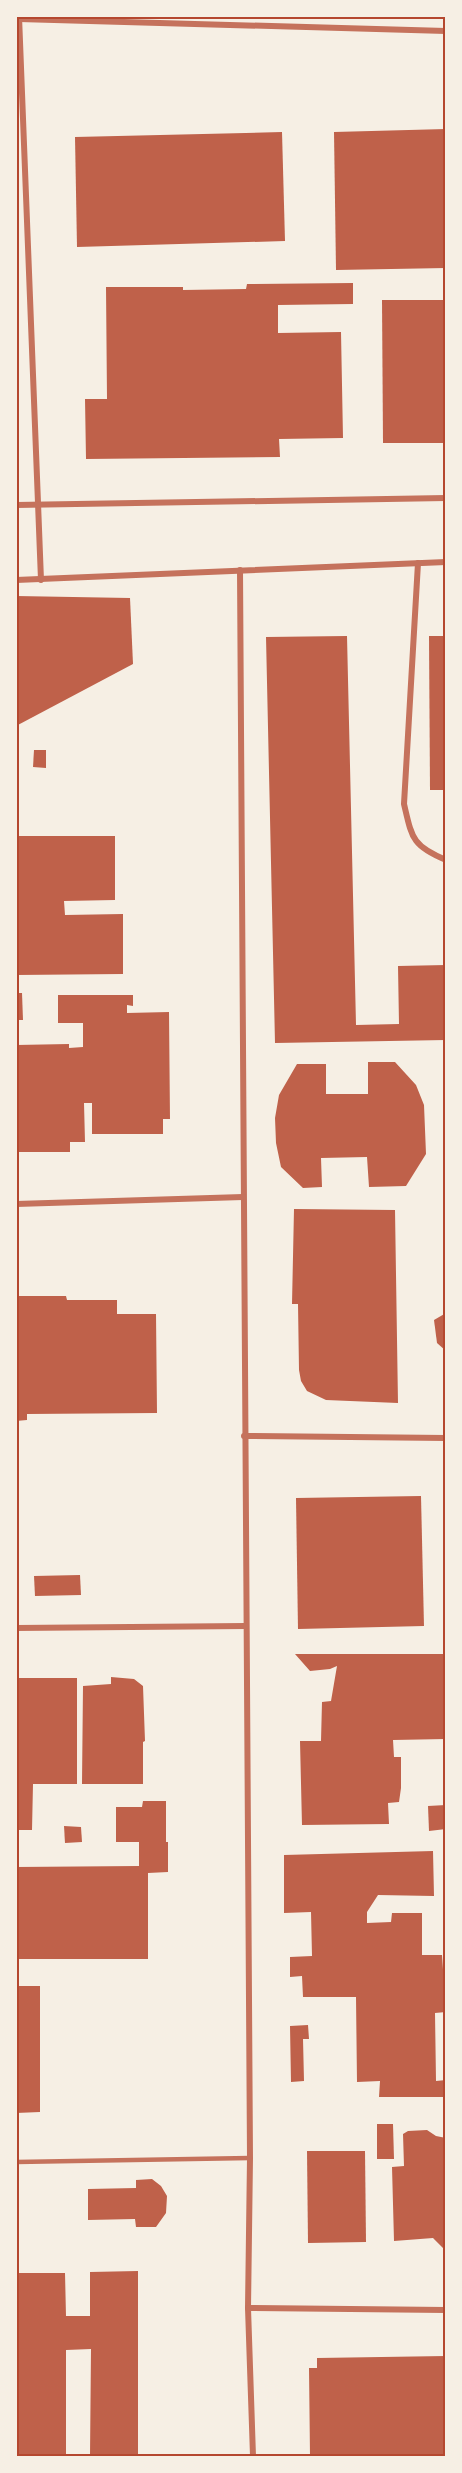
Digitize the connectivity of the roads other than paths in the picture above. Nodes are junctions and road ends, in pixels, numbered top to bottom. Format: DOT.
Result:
graph roads {
  1 [pos="19,18"];
  2 [pos="446,31"];
  3 [pos="446,498"];
  4 [pos="40,504"];
  5 [pos="16,505"];
  6 [pos="446,562"];
  7 [pos="418,563"];
  8 [pos="240,570"];
  9 [pos="16,580"];
  10 [pos="41,580"];
  11 [pos="446,860"];
  12 [pos="243,1197"];
  13 [pos="16,1204"];
  14 [pos="244,1436"];
  15 [pos="446,1438"];
  16 [pos="246,1626"];
  17 [pos="16,1628"];
  18 [pos="250,2158"];
  19 [pos="16,2162"];
  20 [pos="248,2308"];
  21 [pos="446,2310"];
  22 [pos="253,2457"];
  1 -- 2 [label="street"];
  1 -- 4 [label="street"];
  3 -- 4 [label="street"];
  4 -- 5 [label="street"];
  4 -- 10 [label="street"];
  6 -- 7 [label="street"];
  7 -- 8 [label="street"];
  7 -- 11 [label="street"];
  8 -- 10 [label="street"];
  8 -- 12 [label="street"];
  9 -- 10 [label="street"];
  12 -- 13 [label="street"];
  12 -- 14 [label="street"];
  14 -- 15 [label="street"];
  14 -- 16 [label="street"];
  16 -- 17 [label="street"];
  16 -- 18 [label="street"];
  18 -- 19 [label="lane"];
  18 -- 20 [label="street"];
  20 -- 21 [label="street"];
  20 -- 22 [label="street"];
}
